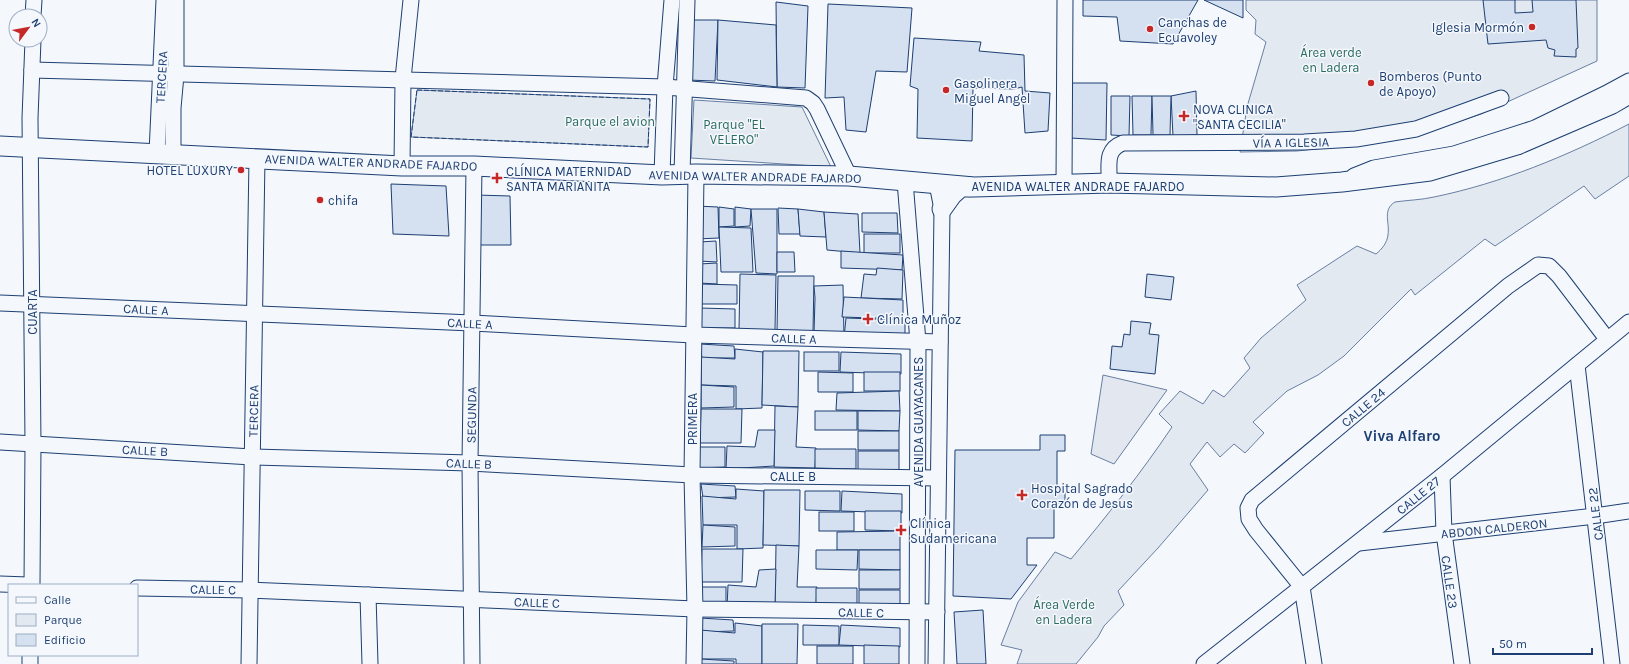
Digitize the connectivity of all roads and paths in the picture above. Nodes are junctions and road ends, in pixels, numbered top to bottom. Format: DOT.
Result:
graph roads {
  1 [pos="164,0"];
  2 [pos="176,0"];
  3 [pos="411,0"];
  4 [pos="672,0"];
  5 [pos="687,0"];
  6 [pos="1065,0"];
  7 [pos="33,48"];
  8 [pos="32,70"];
  9 [pos="169,74"];
  10 [pos="403,79"];
  11 [pos="1629,81"];
  12 [pos="665,88"];
  13 [pos="684,89"];
  14 [pos="1629,94"];
  15 [pos="1501,98"];
  16 [pos="1629,107"];
  17 [pos="0,146"];
  18 [pos="30,148"];
  19 [pos="165,153"];
  20 [pos="257,158"];
  21 [pos="402,166"];
  22 [pos="474,166"];
  23 [pos="689,174"];
  24 [pos="662,175"];
  25 [pos="849,176"];
  26 [pos="905,181"];
  27 [pos="1350,181"];
  28 [pos="1109,183"];
  29 [pos="937,184"];
  30 [pos="1064,185"];
  31 [pos="974,187"];
  32 [pos="942,209"];
  33 [pos="0,303"];
  34 [pos="32,304"];
  35 [pos="255,314"];
  36 [pos="1629,322"];
  37 [pos="472,323"];
  38 [pos="693,335"];
  39 [pos="1607,339"];
  40 [pos="918,342"];
  41 [pos="940,342"];
  42 [pos="1577,365"];
  43 [pos="0,442"];
  44 [pos="33,444"];
  45 [pos="252,457"];
  46 [pos="470,463"];
  47 [pos="692,475"];
  48 [pos="1442,476"];
  49 [pos="918,477"];
  50 [pos="938,478"];
  51 [pos="1629,511"];
  52 [pos="1595,516"];
  53 [pos="1444,533"];
  54 [pos="1359,543"];
  55 [pos="32,584"];
  56 [pos="1302,587"];
  57 [pos="138,588"];
  58 [pos="250,590"];
  59 [pos="368,595"];
  60 [pos="473,600"];
  61 [pos="694,609"];
  62 [pos="937,612"];
  63 [pos="917,613"];
  64 [pos="249,664"];
  65 [pos="370,664"];
  66 [pos="472,664"];
  67 [pos="694,664"];
  68 [pos="917,664"];
  69 [pos="936,664"];
  70 [pos="1204,664"];
  71 [pos="1314,664"];
  72 [pos="1462,664"];
  73 [pos="1612,664"];
  1 -- 9 [label="street, TERCERA"];
  2 -- 9 [label="street, TERCERA"];
  3 -- 10 [label="street"];
  4 -- 12 [label="street"];
  5 -- 13 [label="street, PRIMERA"];
  6 -- 30 [label="street"];
  7 -- 8 [label="street, CUARTA"];
  8 -- 9 [label="street"];
  8 -- 18 [label="street, CUARTA"];
  9 -- 10 [label="street"];
  9 -- 19 [label="street, TERCERA"];
  10 -- 12 [label="street"];
  10 -- 21 [label="street"];
  11 -- 27 [label="street, AVENIDA WALTER ANDRADE FAJARDO"];
  12 -- 13 [label="street"];
  12 -- 24 [label="street"];
  13 -- 23 [label="street, PRIMERA"];
  13 -- 25 [label="street"];
  14 -- 27 [label="main road, AVENIDA WALTER ANDRADE FAJARDO"];
  15 -- 28 [label="street, VÍA A IGLESIA"];
  16 -- 27 [label="main road, AVENIDA WALTER ANDRADE FAJARDO"];
  17 -- 18 [label="main road, AVENIDA WALTER ANDRADE FAJARDO"];
  18 -- 19 [label="main road, AVENIDA WALTER ANDRADE FAJARDO"];
  18 -- 34 [label="street, CUARTA"];
  19 -- 20 [label="main road, AVENIDA WALTER ANDRADE FAJARDO"];
  20 -- 21 [label="main road, AVENIDA WALTER ANDRADE FAJARDO"];
  20 -- 35 [label="street, TERCERA"];
  21 -- 22 [label="main road, AVENIDA WALTER ANDRADE FAJARDO"];
  22 -- 24 [label="main road, AVENIDA WALTER ANDRADE FAJARDO"];
  22 -- 37 [label="street, SEGUNDA"];
  23 -- 24 [label="main road, AVENIDA WALTER ANDRADE FAJARDO"];
  23 -- 25 [label="main road, AVENIDA WALTER ANDRADE FAJARDO"];
  23 -- 38 [label="street, PRIMERA"];
  25 -- 26 [label="main road, AVENIDA WALTER ANDRADE FAJARDO"];
  26 -- 29 [label="main road, AVENIDA WALTER ANDRADE FAJARDO"];
  26 -- 40 [label="street, AVENIDA GUAYACANES"];
  27 -- 28 [label="main road, AVENIDA WALTER ANDRADE FAJARDO"];
  28 -- 30 [label="main road, AVENIDA WALTER ANDRADE FAJARDO"];
  29 -- 31 [label="main road, AVENIDA WALTER ANDRADE FAJARDO"];
  29 -- 32 [label="street, AVENIDA GUAYACANES"];
  30 -- 31 [label="main road, AVENIDA WALTER ANDRADE FAJARDO"];
  31 -- 32 [label="main road"];
  32 -- 41 [label="street, AVENIDA GUAYACANES"];
  33 -- 34 [label="street, CALLE A"];
  34 -- 35 [label="street, CALLE A"];
  34 -- 44 [label="street, CUARTA"];
  35 -- 37 [label="street, CALLE A"];
  35 -- 45 [label="street, TERCERA"];
  36 -- 39 [label="street, CALLE 27"];
  37 -- 38 [label="street, CALLE A"];
  37 -- 46 [label="street, SEGUNDA"];
  38 -- 40 [label="street, CALLE A"];
  38 -- 47 [label="street, PRIMERA"];
  39 -- 42 [label="street, CALLE 27"];
  39 -- 56 [label="street, CALLE 24"];
  40 -- 41 [label="street, CALLE A"];
  40 -- 49 [label="street, AVENIDA GUAYACANES"];
  41 -- 50 [label="street, AVENIDA GUAYACANES"];
  42 -- 48 [label="street, CALLE 27"];
  42 -- 52 [label="street, CALLE 22"];
  43 -- 44 [label="street, CALLE B"];
  44 -- 45 [label="street, CALLE B"];
  44 -- 55 [label="street, CUARTA"];
  45 -- 46 [label="street, CALLE B"];
  45 -- 58 [label="street, TERCERA"];
  46 -- 47 [label="street, CALLE B"];
  46 -- 60 [label="street, SEGUNDA"];
  47 -- 49 [label="street, CALLE B"];
  47 -- 61 [label="street, PRIMERA"];
  48 -- 53 [label="street, CALLE 23"];
  48 -- 54 [label="street, CALLE 27"];
  49 -- 50 [label="street, CALLE B"];
  49 -- 63 [label="street, AVENIDA GUAYACANES"];
  50 -- 62 [label="street, AVENIDA GUAYACANES"];
  51 -- 52 [label="street, ABDON CALDERON"];
  52 -- 53 [label="street, ABDON CALDERON"];
  52 -- 73 [label="street, CALLE 22"];
  53 -- 54 [label="street, ABDON CALDERON"];
  53 -- 72 [label="street, CALLE 23"];
  54 -- 56 [label="street, CALLE 27"];
  56 -- 70 [label="street, CALLE 27"];
  56 -- 71 [label="street"];
  57 -- 58 [label="street, CALLE C"];
  58 -- 59 [label="street, CALLE C"];
  58 -- 64 [label="street, TERCERA"];
  59 -- 60 [label="street, CALLE C"];
  59 -- 65 [label="street"];
  60 -- 61 [label="street, CALLE C"];
  60 -- 66 [label="street, SEGUNDA"];
  61 -- 63 [label="street, CALLE C"];
  61 -- 67 [label="street, PRIMERA"];
  62 -- 63 [label="street, CALLE C"];
  62 -- 69 [label="street, AVENIDA GUAYACANES"];
  63 -- 68 [label="street, AVENIDA GUAYACANES"];
}
